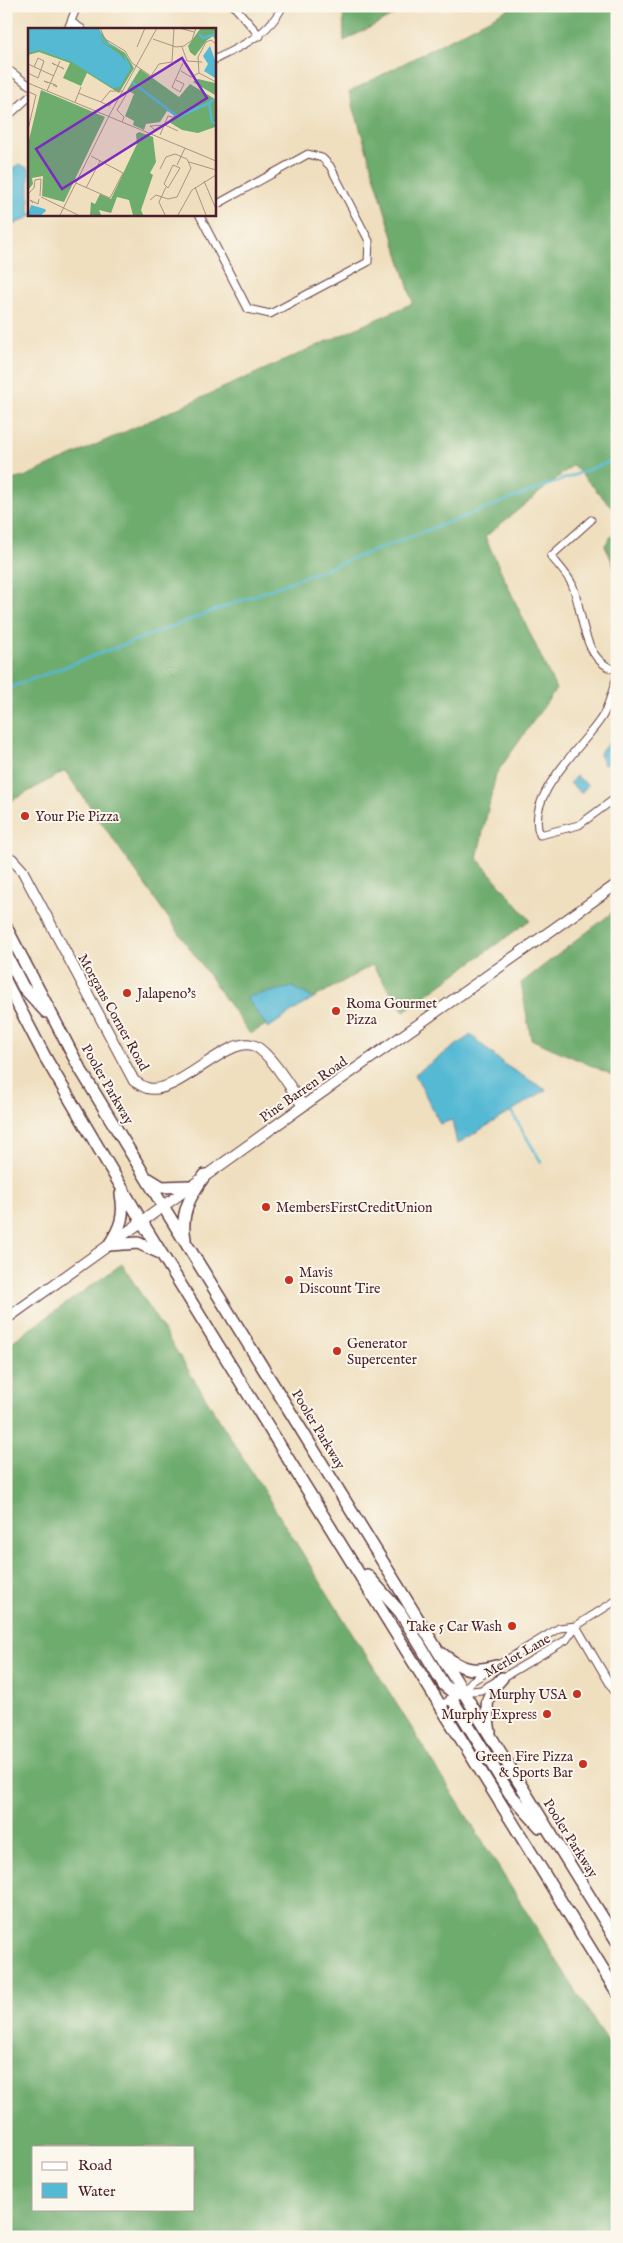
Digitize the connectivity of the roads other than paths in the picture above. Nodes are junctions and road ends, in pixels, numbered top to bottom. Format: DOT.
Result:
graph roads {
  1 [pos="78,6"];
  2 [pos="234,6"];
  3 [pos="283,6"];
  4 [pos="70,26"];
  5 [pos="260,36"];
  6 [pos="215,59"];
  7 [pos="6,68"];
  8 [pos="28,83"];
  9 [pos="28,98"];
  10 [pos="6,118"];
  11 [pos="215,205"];
  12 [pos="201,215"];
  13 [pos="591,520"];
  14 [pos="617,670"];
  15 [pos="617,677"];
  16 [pos="617,797"];
  17 [pos="6,860"];
  18 [pos="617,884"];
  19 [pos="6,927"];
  20 [pos="6,954"];
  21 [pos="6,982"];
  22 [pos="57,1024"];
  23 [pos="302,1106"];
  24 [pos="143,1173"];
  25 [pos="205,1175"];
  26 [pos="120,1186"];
  27 [pos="190,1186"];
  28 [pos="162,1206"];
  29 [pos="142,1222"];
  30 [pos="186,1243"];
  31 [pos="109,1245"];
  32 [pos="161,1253"];
  33 [pos="6,1319"];
  34 [pos="346,1553"];
  35 [pos="617,1600"];
  36 [pos="576,1626"];
  37 [pos="436,1648"];
  38 [pos="496,1666"];
  39 [pos="502,1678"];
  40 [pos="463,1692"];
  41 [pos="617,1696"];
  42 [pos="452,1699"];
  43 [pos="440,1706"];
  44 [pos="490,1736"];
  45 [pos="557,1844"];
  46 [pos="617,1942"];
  47 [pos="617,1992"];
  1 -- 4 [label="street"];
  2 -- 5 [label="street"];
  3 -- 5 [label="street"];
  5 -- 6 [label="street"];
  7 -- 8 [label="street"];
  9 -- 10 [label="street"];
  11 -- 12 [label="street"];
  13 -- 14 [label="street"];
  15 -- 16 [label="street"];
  17 -- 23 [label="main road, Morgans Corner Road"];
  18 -- 23 [label="main road, Pine Barren Road"];
  19 -- 22 [label="main road, Pooler Parkway"];
  20 -- 22 [label="main road"];
  21 -- 26 [label="main road"];
  22 -- 24 [label="main road, Pooler Parkway"];
  23 -- 25 [label="main road, Pine Barren Road"];
  24 -- 27 [label="main road"];
  24 -- 28 [label="main road, Pooler Parkway"];
  25 -- 27 [label="main road, Pine Barren Road"];
  25 -- 30 [label="main road"];
  26 -- 29 [label="main road"];
  26 -- 31 [label="main road"];
  27 -- 28 [label="main road, Pine Barren Road"];
  28 -- 29 [label="main road, Pine Barren Road"];
  28 -- 30 [label="main road, Pooler Parkway"];
  29 -- 31 [label="main road, Pine Barren Road"];
  29 -- 32 [label="main road"];
  30 -- 37 [label="main road, Pooler Parkway"];
  31 -- 32 [label="main road"];
  31 -- 33 [label="main road, Pine Barren Road"];
  32 -- 34 [label="main road"];
  34 -- 40 [label="main road"];
  34 -- 43 [label="main road"];
  35 -- 36 [label="street, Merlot Lane"];
  36 -- 38 [label="street, Merlot Lane"];
  36 -- 39 [label="street, Merlot Lane"];
  36 -- 41 [label="street"];
  37 -- 38 [label="main road"];
  37 -- 40 [label="main road, Pooler Parkway"];
  38 -- 40 [label="street, Merlot Lane"];
  39 -- 40 [label="street, Merlot Lane"];
  39 -- 44 [label="main road"];
  40 -- 42 [label="street, Merlot Lane"];
  40 -- 44 [label="main road, Pooler Parkway"];
  42 -- 43 [label="street, Merlot Lane"];
  42 -- 45 [label="main road"];
  43 -- 47 [label="main road"];
  44 -- 45 [label="main road, Pooler Parkway"];
  45 -- 46 [label="main road, Pooler Parkway"];
}
